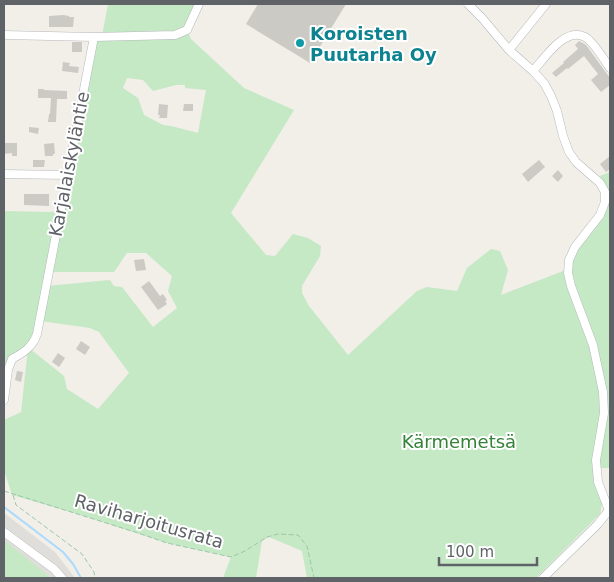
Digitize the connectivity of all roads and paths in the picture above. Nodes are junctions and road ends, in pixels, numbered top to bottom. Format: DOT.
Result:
graph roads {
  1 [pos="199,4"];
  2 [pos="468,4"];
  3 [pos="546,4"];
  4 [pos="4,35"];
  5 [pos="94,37"];
  6 [pos="509,50"];
  7 [pos="610,68"];
  8 [pos="533,71"];
  9 [pos="4,174"];
  10 [pos="67,175"];
  11 [pos="4,400"];
  12 [pos="4,491"];
  13 [pos="12,495"];
  14 [pos="610,512"];
  15 [pos="4,532"];
  16 [pos="62,578"];
  17 [pos="95,578"];
  18 [pos="314,578"];
  19 [pos="543,578"];
  1 -- 5 [label="street"];
  2 -- 6 [label="street"];
  3 -- 6 [label="street"];
  4 -- 5 [label="street"];
  5 -- 10 [label="street, Karjalaiskyläntie"];
  6 -- 8 [label="street"];
  7 -- 8 [label="street"];
  8 -- 14 [label="street"];
  9 -- 10 [label="street"];
  10 -- 11 [label="street, Karjalaiskyläntie"];
  12 -- 13 [label="path, Raviharjoitusrata"];
  13 -- 17 [label="path"];
  13 -- 18 [label="path, Raviharjoitusrata"];
  14 -- 19 [label="street"];
  15 -- 16 [label="street"];
}
